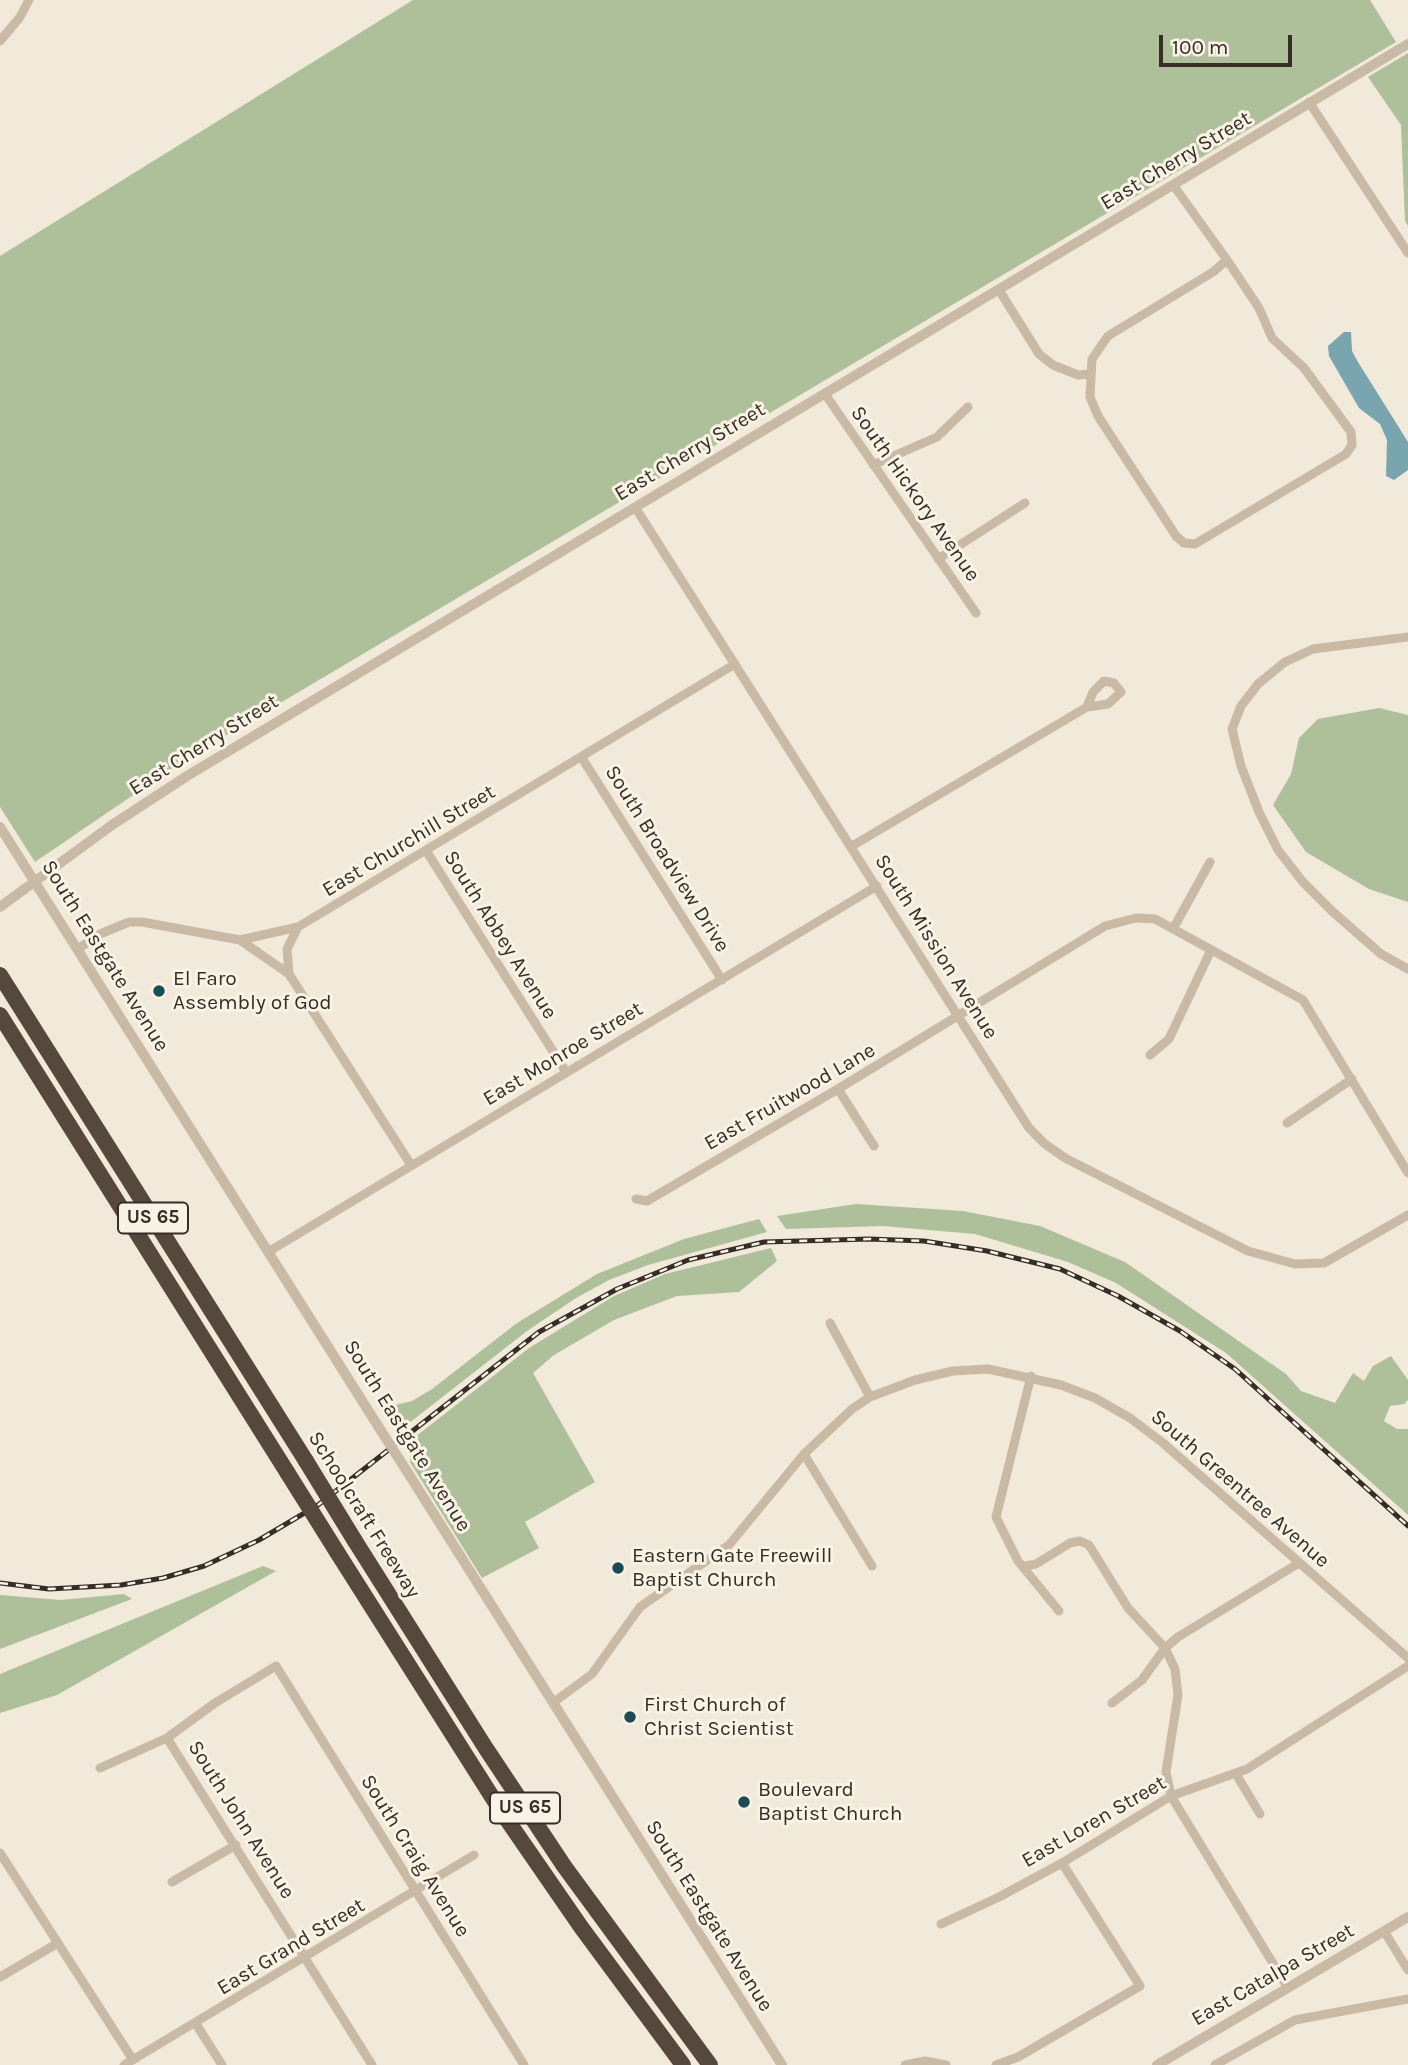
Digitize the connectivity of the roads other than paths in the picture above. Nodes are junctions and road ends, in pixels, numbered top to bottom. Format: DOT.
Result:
graph roads {
  1 [pos="29,0"];
  2 [pos="0,41"];
  3 [pos="1408,44"];
  4 [pos="1310,102"];
  5 [pos="1174,186"];
  6 [pos="1408,253"];
  7 [pos="1227,260"];
  8 [pos="999,290"];
  9 [pos="1090,374"];
  10 [pos="825,394"];
  11 [pos="968,407"];
  12 [pos="873,465"];
  13 [pos="1025,503"];
  14 [pos="635,507"];
  15 [pos="939,559"];
  16 [pos="976,613"];
  17 [pos="1408,637"];
  18 [pos="735,664"];
  19 [pos="1087,707"];
  20 [pos="582,758"];
  21 [pos="0,827"];
  22 [pos="852,846"];
  23 [pos="427,852"];
  24 [pos="1210,862"];
  25 [pos="36,882"];
  26 [pos="877,886"];
  27 [pos="0,907"];
  28 [pos="298,927"];
  29 [pos="1173,929"];
  30 [pos="240,940"];
  31 [pos="78,949"];
  32 [pos="1211,950"];
  33 [pos="1408,969"];
  34 [pos="289,974"];
  35 [pos="0,975"];
  36 [pos="722,980"];
  37 [pos="0,1015"];
  38 [pos="960,1017"];
  39 [pos="1150,1055"];
  40 [pos="566,1072"];
  41 [pos="1352,1079"];
  42 [pos="838,1089"];
  43 [pos="1287,1123"];
  44 [pos="874,1146"];
  45 [pos="411,1165"];
  46 [pos="1408,1173"];
  47 [pos="636,1199"];
  48 [pos="1408,1214"];
  49 [pos="268,1252"];
  50 [pos="830,1323"];
  51 [pos="1031,1376"];
  52 [pos="870,1397"];
  53 [pos="804,1454"];
  54 [pos="1299,1563"];
  55 [pos="872,1566"];
  56 [pos="1025,1566"];
  57 [pos="1059,1611"];
  58 [pos="1165,1648"];
  59 [pos="1408,1658"];
  60 [pos="1408,1666"];
  61 [pos="554,1702"];
  62 [pos="1112,1703"];
  63 [pos="167,1738"];
  64 [pos="100,1768"];
  65 [pos="1236,1774"];
  66 [pos="1171,1797"];
  67 [pos="1260,1814"];
  68 [pos="236,1845"];
  69 [pos="0,1853"];
  70 [pos="474,1855"];
  71 [pos="1062,1863"];
  72 [pos="172,1882"];
  73 [pos="416,1891"];
  74 [pos="1408,1917"];
  75 [pos="941,1924"];
  76 [pos="1384,1931"];
  77 [pos="58,1943"];
  78 [pos="306,1958"];
  79 [pos="1408,1970"];
  80 [pos="0,1977"];
  81 [pos="1288,1988"];
  82 [pos="1408,1998"];
  83 [pos="196,2024"];
  84 [pos="133,2060"];
  85 [pos="124,2065"];
  86 [pos="222,2065"];
  87 [pos="372,2065"];
  88 [pos="524,2065"];
  89 [pos="683,2065"];
  90 [pos="710,2065"];
  91 [pos="782,2065"];
  92 [pos="905,2065"];
  93 [pos="946,2065"];
  94 [pos="996,2065"];
  95 [pos="1157,2065"];
  96 [pos="1215,2065"];
  1 -- 2 [label="street"];
  3 -- 4 [label="street, East Cherry Street"];
  4 -- 5 [label="street, East Cherry Street"];
  4 -- 6 [label="street"];
  5 -- 7 [label="street"];
  5 -- 8 [label="street, East Cherry Street"];
  7 -- 9 [label="street"];
  7 -- 9 [label="street"];
  8 -- 9 [label="street"];
  8 -- 10 [label="street, East Cherry Street"];
  10 -- 12 [label="street, South Hickory Avenue"];
  10 -- 14 [label="street, East Cherry Street"];
  11 -- 12 [label="street"];
  12 -- 15 [label="street, South Hickory Avenue"];
  13 -- 15 [label="street"];
  14 -- 18 [label="street, South Mission Avenue"];
  14 -- 25 [label="street, East Cherry Street"];
  15 -- 16 [label="street, South Hickory Avenue"];
  17 -- 33 [label="street"];
  18 -- 20 [label="street, East Churchill Street"];
  18 -- 22 [label="street, South Mission Avenue"];
  19 -- 22 [label="street"];
  20 -- 23 [label="street, East Churchill Street"];
  20 -- 36 [label="street, South Broadview Drive"];
  21 -- 25 [label="street, South Eastgate Avenue"];
  22 -- 26 [label="street, South Mission Avenue"];
  23 -- 28 [label="street, East Churchill Street"];
  23 -- 40 [label="street, South Abbey Avenue"];
  24 -- 29 [label="street"];
  25 -- 27 [label="street, East Cherry Street"];
  25 -- 31 [label="street, South Eastgate Avenue"];
  26 -- 36 [label="street, East Monroe Street"];
  26 -- 38 [label="street, South Mission Avenue"];
  28 -- 30 [label="street, East Churchill Street"];
  28 -- 34 [label="street"];
  29 -- 32 [label="street, East Fruitwood Lane"];
  29 -- 38 [label="street, East Fruitwood Lane"];
  30 -- 31 [label="street, East Churchill Street"];
  30 -- 34 [label="street"];
  31 -- 49 [label="street, South Eastgate Avenue"];
  32 -- 39 [label="street"];
  32 -- 41 [label="street, East Fruitwood Lane"];
  34 -- 45 [label="street"];
  35 -- 90 [label="highway, Schoolcraft Freeway / US 65, bridge"];
  36 -- 40 [label="street, East Monroe Street"];
  37 -- 89 [label="highway, Schoolcraft Freeway / US 65, bridge"];
  38 -- 42 [label="street, East Fruitwood Lane"];
  38 -- 48 [label="street, South Mission Avenue"];
  40 -- 45 [label="street, East Monroe Street"];
  41 -- 43 [label="street"];
  41 -- 46 [label="street, East Fruitwood Lane"];
  42 -- 44 [label="street"];
  42 -- 47 [label="street, East Fruitwood Lane"];
  45 -- 49 [label="street, East Monroe Street"];
  49 -- 61 [label="street, South Eastgate Avenue, bridge"];
  50 -- 52 [label="street"];
  51 -- 52 [label="street, South Greentree Avenue"];
  51 -- 54 [label="street, South Greentree Avenue"];
  51 -- 56 [label="street"];
  52 -- 53 [label="street, South Greentree Avenue"];
  53 -- 55 [label="street"];
  53 -- 61 [label="street, South Greentree Avenue"];
  54 -- 58 [label="street"];
  54 -- 59 [label="street, South Greentree Avenue"];
  56 -- 57 [label="street"];
  56 -- 58 [label="street"];
  58 -- 62 [label="street"];
  58 -- 66 [label="street"];
  60 -- 65 [label="street, East Loren Street"];
  61 -- 91 [label="street, South Eastgate Avenue"];
  63 -- 64 [label="street"];
  63 -- 68 [label="street, South John Avenue"];
  63 -- 73 [label="street, South Craig Avenue"];
  65 -- 66 [label="street, East Loren Street"];
  65 -- 67 [label="street"];
  66 -- 71 [label="street, East Loren Street"];
  66 -- 81 [label="street"];
  68 -- 72 [label="street"];
  68 -- 78 [label="street, South John Avenue"];
  69 -- 77 [label="street"];
  70 -- 73 [label="street, East Grand Street"];
  71 -- 75 [label="street, East Loren Street"];
  71 -- 94 [label="street"];
  73 -- 78 [label="street, East Grand Street"];
  73 -- 88 [label="street, South Craig Avenue"];
  74 -- 76 [label="street, East Catalpa Street"];
  76 -- 79 [label="street"];
  76 -- 81 [label="street, East Catalpa Street"];
  77 -- 80 [label="street"];
  77 -- 84 [label="street"];
  78 -- 83 [label="street, East Grand Street"];
  78 -- 87 [label="street, South John Avenue"];
  81 -- 95 [label="street, East Catalpa Street"];
  82 -- 96 [label="street"];
  83 -- 84 [label="street, East Grand Street"];
  83 -- 86 [label="street"];
  84 -- 85 [label="street, East Grand Street"];
  92 -- 93 [label="street"];
}
